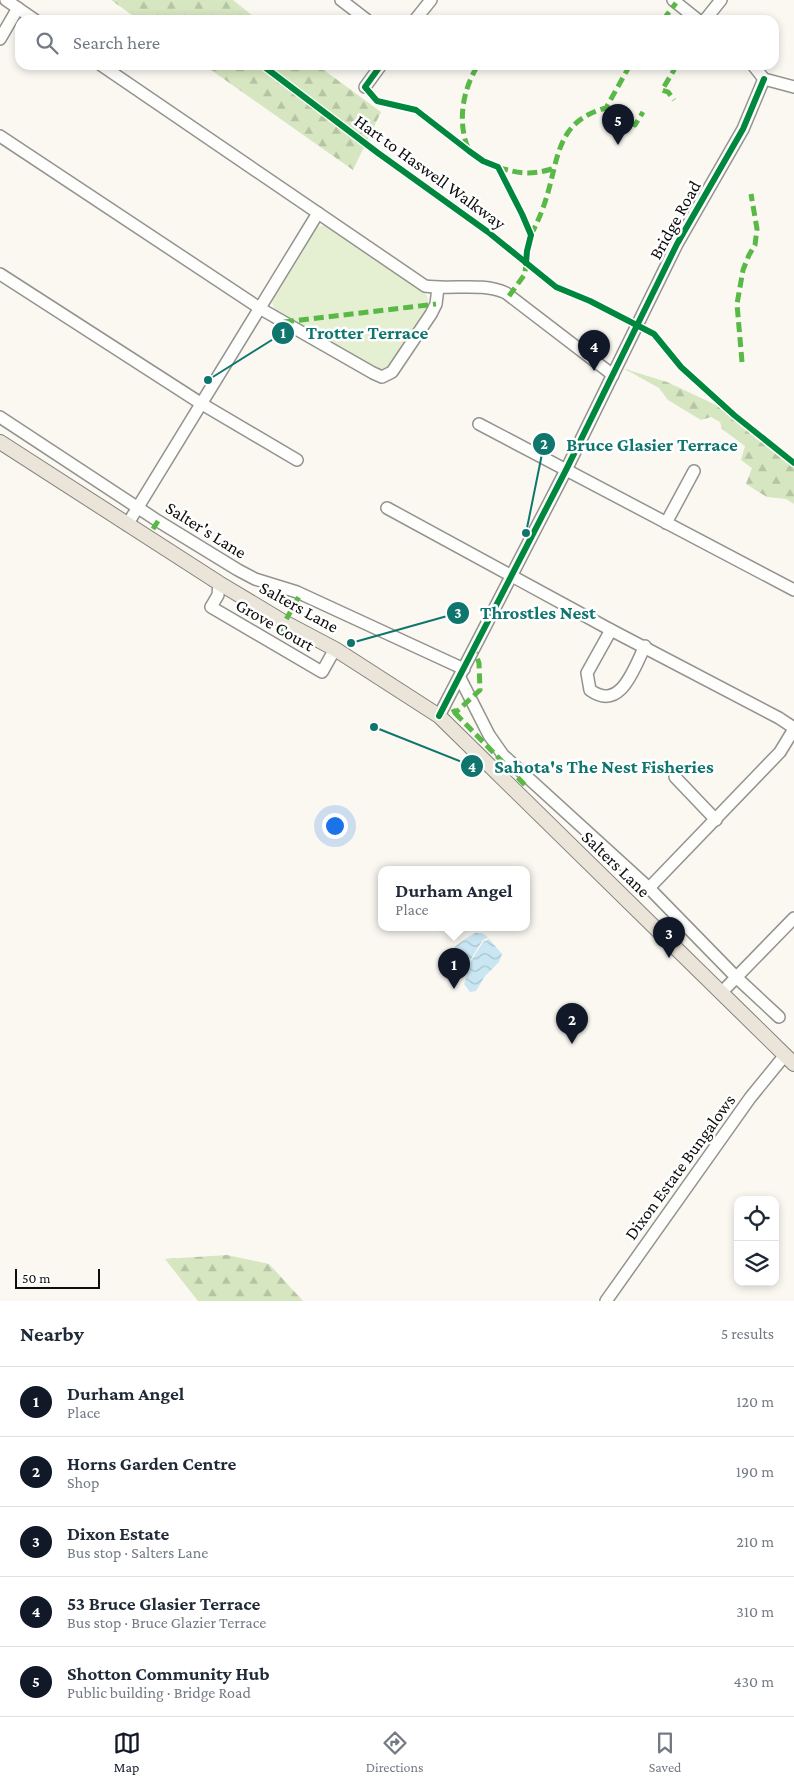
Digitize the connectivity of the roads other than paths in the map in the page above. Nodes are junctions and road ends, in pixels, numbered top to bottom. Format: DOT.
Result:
graph roads {
  1 [pos="6,0"];
  2 [pos="342,0"];
  3 [pos="431,0"];
  4 [pos="672,0"];
  5 [pos="721,0"];
  6 [pos="18,8"];
  7 [pos="28,15"];
  8 [pos="361,15"];
  9 [pos="419,15"];
  10 [pos="692,15"];
  11 [pos="709,15"];
  12 [pos="0,39"];
  13 [pos="108,70"];
  14 [pos="377,70"];
  15 [pos="756,70"];
  16 [pos="764,79"];
  17 [pos="365,87"];
  18 [pos="794,87"];
  19 [pos="0,136"];
  20 [pos="318,213"];
  21 [pos="0,274"];
  22 [pos="438,288"];
  23 [pos="261,309"];
  24 [pos="613,375"];
  25 [pos="202,404"];
  26 [pos="0,416"];
  27 [pos="479,424"];
  28 [pos="0,442"];
  29 [pos="297,460"];
  30 [pos="566,470"];
  31 [pos="694,471"];
  32 [pos="138,508"];
  33 [pos="388,508"];
  34 [pos="666,523"];
  35 [pos="127,526"];
  36 [pos="512,574"];
  37 [pos="219,583"];
  38 [pos="794,590"];
  39 [pos="611,630"];
  40 [pos="645,646"];
  41 [pos="335,649"];
  42 [pos="462,673"];
  43 [pos="439,716"];
  44 [pos="794,728"];
  45 [pos="675,777"];
  46 [pos="716,820"];
  47 [pos="649,888"];
  48 [pos="794,918"];
  49 [pos="736,977"];
  50 [pos="720,993"];
  51 [pos="779,1017"];
  52 [pos="789,1060"];
  53 [pos="606,1301"];
  1 -- 6 [label="street"];
  2 -- 8 [label="street"];
  3 -- 9 [label="street"];
  4 -- 10 [label="street"];
  5 -- 11 [label="street"];
  6 -- 7 [label="street"];
  6 -- 12 [label="street"];
  13 -- 20 [label="street"];
  14 -- 17 [label="street"];
  15 -- 16 [label="street"];
  16 -- 18 [label="street"];
  16 -- 24 [label="street, Bridge Road"];
  19 -- 23 [label="street"];
  20 -- 22 [label="street"];
  20 -- 23 [label="street"];
  21 -- 25 [label="street"];
  22 -- 23 [label="street"];
  22 -- 24 [label="street"];
  23 -- 25 [label="street"];
  24 -- 30 [label="street, Bridge Road"];
  25 -- 29 [label="street"];
  25 -- 32 [label="street"];
  26 -- 32 [label="street, Salter's Lane"];
  27 -- 30 [label="street"];
  28 -- 35 [label="main road, Salters Lane"];
  30 -- 34 [label="street"];
  30 -- 36 [label="street, Bridge Road"];
  31 -- 34 [label="street"];
  32 -- 35 [label="street"];
  32 -- 42 [label="street, Salter's Lane"];
  33 -- 36 [label="street"];
  34 -- 38 [label="street"];
  35 -- 37 [label="main road, Salters Lane"];
  36 -- 39 [label="street"];
  36 -- 42 [label="street, Bridge Road"];
  37 -- 41 [label="main road, Salters Lane"];
  37 -- 41 [label="street, Grove Court"];
  39 -- 40 [label="street"];
  39 -- 40 [label="street"];
  40 -- 44 [label="street"];
  41 -- 43 [label="main road, Salters Lane"];
  42 -- 43 [label="street, Bridge Road"];
  42 -- 47 [label="street"];
  43 -- 50 [label="main road, Salters Lane"];
  44 -- 46 [label="street"];
  45 -- 46 [label="street"];
  46 -- 47 [label="street"];
  47 -- 49 [label="street"];
  48 -- 49 [label="street"];
  49 -- 50 [label="street"];
  49 -- 51 [label="street"];
  50 -- 52 [label="main road, Salters Lane"];
  52 -- 53 [label="street, Dixon Estate Bungalows"];
}
